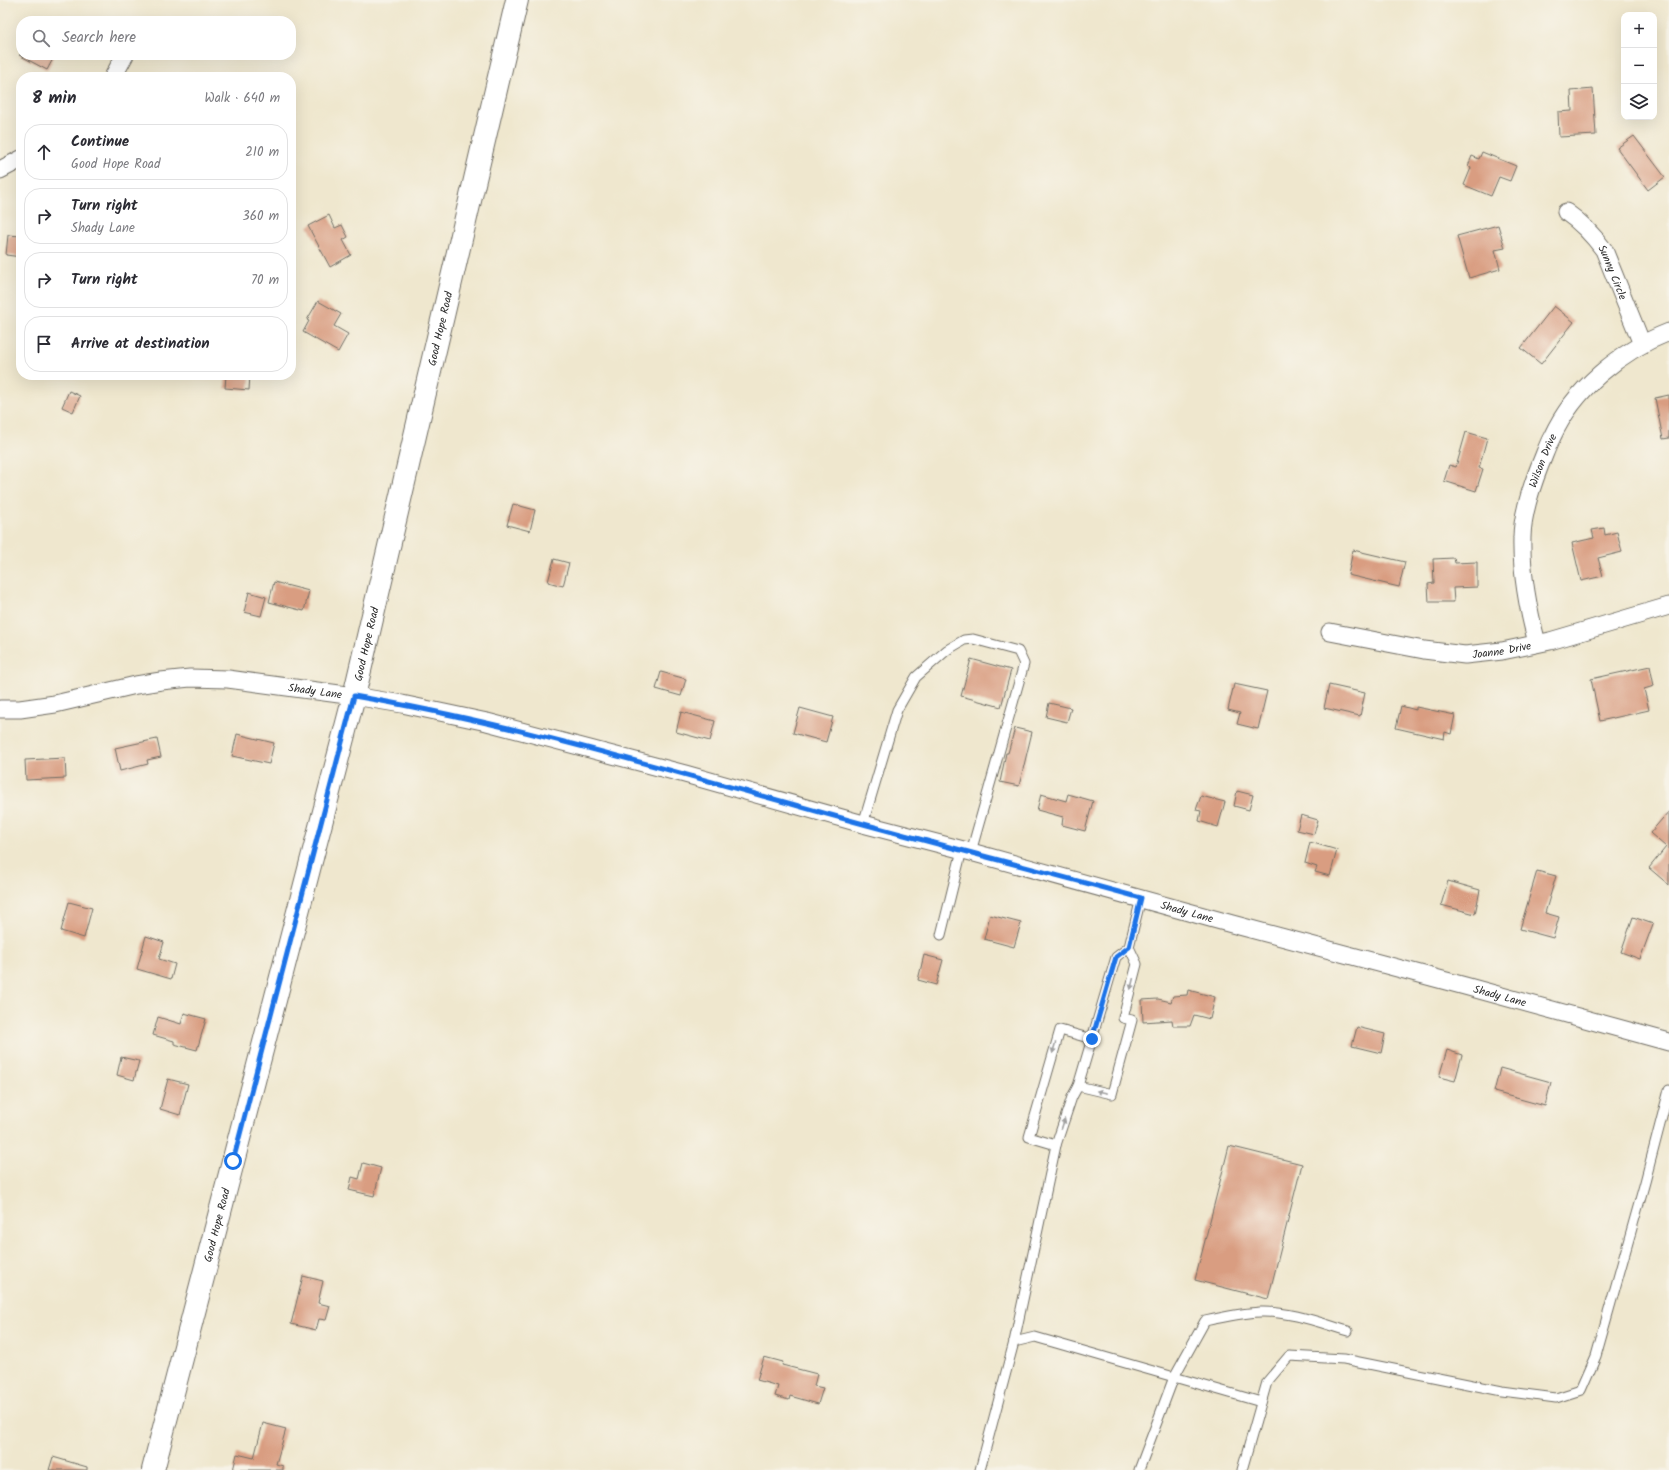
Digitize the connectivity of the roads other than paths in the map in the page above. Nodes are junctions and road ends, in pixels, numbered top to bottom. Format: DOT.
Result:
graph roads {
  1 [pos="517,0"];
  2 [pos="122,60"];
  3 [pos="116,72"];
  4 [pos="16,162"];
  5 [pos="0,170"];
  6 [pos="1566,212"];
  7 [pos="1669,332"];
  8 [pos="1642,344"];
  9 [pos="1669,606"];
  10 [pos="1330,632"];
  11 [pos="1536,643"];
  12 [pos="354,696"];
  13 [pos="0,710"];
  14 [pos="863,824"];
  15 [pos="967,851"];
  16 [pos="1141,898"];
  17 [pos="941,935"];
  18 [pos="1129,947"];
  19 [pos="1092,1039"];
  20 [pos="1668,1039"];
  21 [pos="1078,1086"];
  22 [pos="1669,1090"];
  23 [pos="1056,1145"];
  24 [pos="1348,1331"];
  25 [pos="1014,1342"];
  26 [pos="1174,1377"];
  27 [pos="1261,1402"];
  28 [pos="153,1470"];
  29 [pos="980,1470"];
  30 [pos="1139,1470"];
  31 [pos="1242,1470"];
  1 -- 12 [label="main road, Good Hope Road"];
  2 -- 3 [label="street"];
  4 -- 5 [label="street"];
  6 -- 8 [label="street, Sunny Circle"];
  7 -- 8 [label="street, Wilson Drive"];
  8 -- 11 [label="street, Wilson Drive"];
  9 -- 11 [label="street, Joanne Drive"];
  10 -- 11 [label="street, Joanne Drive"];
  12 -- 13 [label="street, Shady Lane"];
  12 -- 14 [label="street, Shady Lane"];
  12 -- 28 [label="main road, Good Hope Road"];
  14 -- 15 [label="street, Shady Lane"];
  14 -- 15 [label="lane"];
  15 -- 16 [label="street, Shady Lane"];
  15 -- 17 [label="lane"];
  16 -- 18 [label="lane"];
  16 -- 20 [label="street, Shady Lane"];
  18 -- 19 [label="lane"];
  18 -- 21 [label="lane, one-way"];
  19 -- 21 [label="lane"];
  19 -- 23 [label="lane, one-way"];
  23 -- 21 [label="lane, one-way"];
  22 -- 27 [label="lane"];
  23 -- 25 [label="lane"];
  24 -- 26 [label="lane"];
  25 -- 26 [label="lane"];
  25 -- 29 [label="lane"];
  26 -- 27 [label="lane"];
  26 -- 30 [label="lane"];
  27 -- 31 [label="lane"];
}
